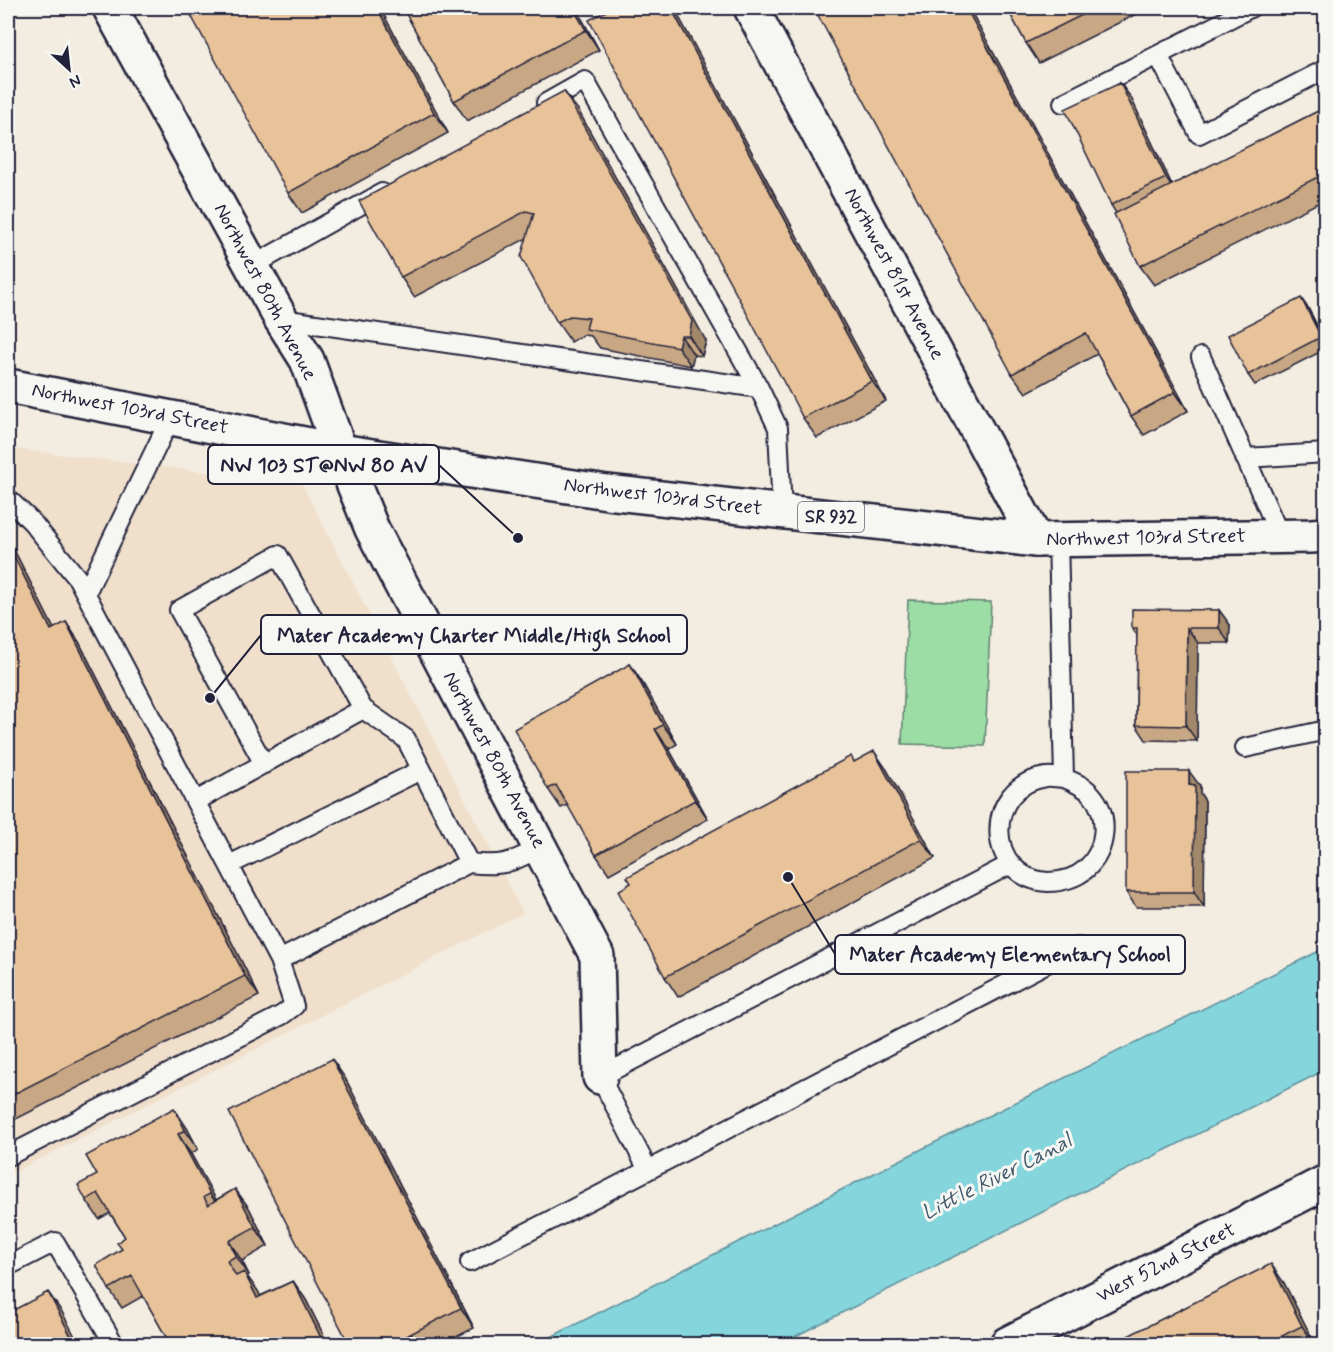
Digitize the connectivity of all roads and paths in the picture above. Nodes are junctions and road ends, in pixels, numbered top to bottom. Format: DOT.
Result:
graph roads {
  1 [pos="110,8"];
  2 [pos="751,8"];
  3 [pos="1250,8"];
  4 [pos="1158,55"];
  5 [pos="1326,69"];
  6 [pos="1063,103"];
  7 [pos="533,110"];
  8 [pos="397,185"];
  9 [pos="252,266"];
  10 [pos="281,319"];
  11 [pos="1201,357"];
  12 [pos="8,386"];
  13 [pos="759,388"];
  14 [pos="171,417"];
  15 [pos="340,451"];
  16 [pos="1326,453"];
  17 [pos="1245,458"];
  18 [pos="8,499"];
  19 [pos="782,512"];
  20 [pos="1326,535"];
  21 [pos="1280,536"];
  22 [pos="1047,540"];
  23 [pos="86,593"];
  24 [pos="363,710"];
  25 [pos="1326,730"];
  26 [pos="1245,748"];
  27 [pos="264,764"];
  28 [pos="421,770"];
  29 [pos="1064,778"];
  30 [pos="196,801"];
  31 [pos="540,848"];
  32 [pos="469,863"];
  33 [pos="1011,864"];
  34 [pos="229,865"];
  35 [pos="1078,947"];
  36 [pos="279,960"];
  37 [pos="600,1077"];
  38 [pos="8,1156"];
  39 [pos="648,1170"];
  40 [pos="1326,1182"];
  41 [pos="470,1262"];
  42 [pos="8,1266"];
  43 [pos="114,1344"];
  44 [pos="1007,1344"];
  1 -- 9 [label="street, Northwest 80th Avenue"];
  2 -- 22 [label="street, Northwest 81st Avenue"];
  3 -- 4 [label="lane"];
  4 -- 5 [label="lane"];
  4 -- 6 [label="lane"];
  7 -- 13 [label="lane"];
  8 -- 9 [label="lane"];
  9 -- 10 [label="street, Northwest 80th Avenue"];
  10 -- 13 [label="lane"];
  10 -- 15 [label="street, Northwest 80th Avenue"];
  11 -- 17 [label="lane"];
  12 -- 14 [label="street, Northwest 103rd Street / SR 932"];
  13 -- 19 [label="lane"];
  14 -- 15 [label="street, Northwest 103rd Street / SR 932"];
  14 -- 23 [label="lane"];
  15 -- 19 [label="street, Northwest 103rd Street / SR 932"];
  15 -- 31 [label="street, Northwest 80th Avenue"];
  16 -- 17 [label="lane"];
  17 -- 21 [label="lane"];
  18 -- 23 [label="lane"];
  19 -- 22 [label="street, Northwest 103rd Street / SR 932"];
  20 -- 21 [label="street, Northwest 103rd Street / SR 932"];
  21 -- 22 [label="street, Northwest 103rd Street / SR 932"];
  22 -- 29 [label="lane"];
  23 -- 30 [label="lane"];
  24 -- 27 [label="lane"];
  24 -- 27 [label="lane"];
  24 -- 28 [label="lane"];
  25 -- 26 [label="lane"];
  27 -- 30 [label="lane"];
  28 -- 32 [label="lane"];
  28 -- 34 [label="lane"];
  29 -- 33 [label="lane"];
  29 -- 33 [label="lane"];
  30 -- 34 [label="lane"];
  31 -- 32 [label="lane"];
  31 -- 37 [label="street, Northwest 80th Avenue"];
  32 -- 36 [label="lane"];
  33 -- 37 [label="lane"];
  34 -- 36 [label="lane"];
  35 -- 39 [label="lane"];
  36 -- 38 [label="lane"];
  37 -- 39 [label="lane"];
  39 -- 41 [label="lane"];
  40 -- 44 [label="street, West 52nd Street"];
  42 -- 43 [label="lane"];
}
